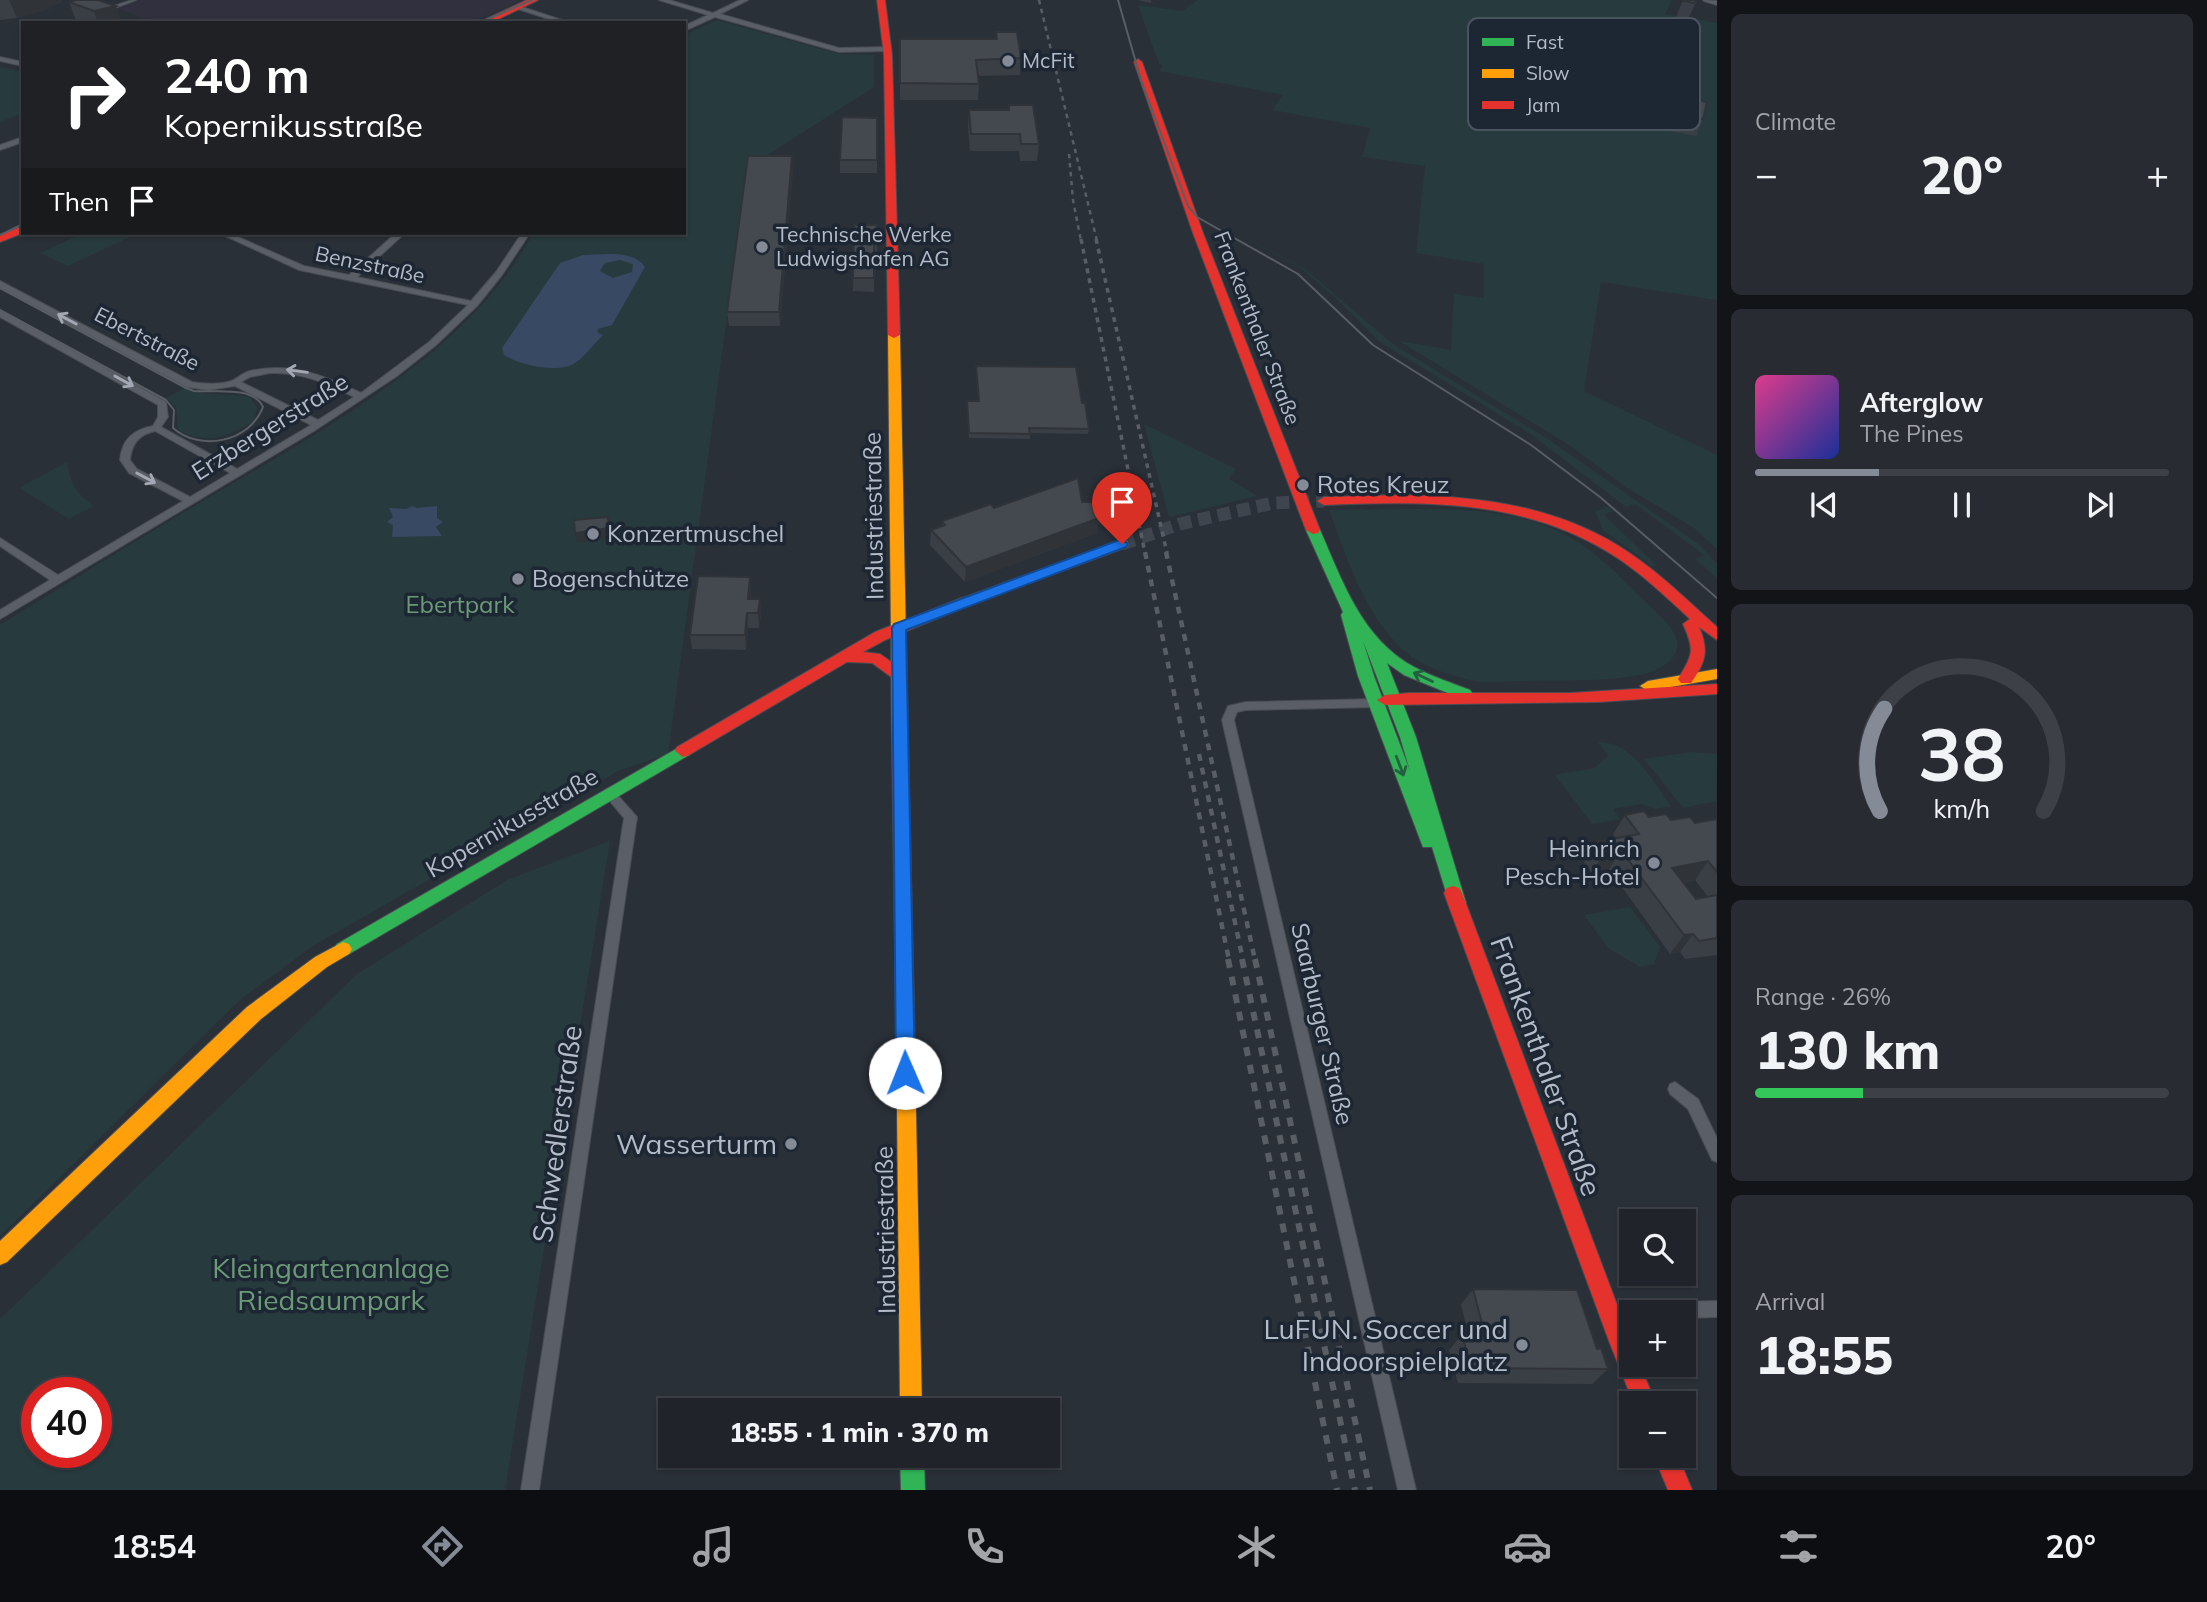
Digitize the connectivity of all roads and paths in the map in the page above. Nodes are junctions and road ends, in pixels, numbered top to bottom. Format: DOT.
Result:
graph roads {
  1 [pos="82,0"];
  2 [pos="133,0"];
  3 [pos="534,0"];
  4 [pos="662,0"];
  5 [pos="745,0"];
  6 [pos="881,0"];
  7 [pos="1706,0"];
  8 [pos="1717,3"];
  9 [pos="517,7"];
  10 [pos="715,15"];
  11 [pos="486,21"];
  12 [pos="562,21"];
  13 [pos="686,28"];
  14 [pos="887,49"];
  15 [pos="0,59"];
  16 [pos="1138,62"];
  17 [pos="21,64"];
  18 [pos="21,140"];
  19 [pos="0,148"];
  20 [pos="21,221"];
  21 [pos="0,228"];
  22 [pos="21,230"];
  23 [pos="228,235"];
  24 [pos="245,235"];
  25 [pos="399,235"];
  26 [pos="525,235"];
  27 [pos="0,239"];
  28 [pos="237,239"];
  29 [pos="350,279"];
  30 [pos="0,284"];
  31 [pos="474,304"];
  32 [pos="0,313"];
  33 [pos="236,383"];
  34 [pos="360,396"];
  35 [pos="317,424"];
  36 [pos="156,428"];
  37 [pos="237,473"];
  38 [pos="190,501"];
  39 [pos="1324,501"];
  40 [pos="1595,538"];
  41 [pos="0,541"];
  42 [pos="1122,544"];
  43 [pos="58,580"];
  44 [pos="1346,605"];
  45 [pos="0,615"];
  46 [pos="1690,624"];
  47 [pos="899,628"];
  48 [pos="1717,635"];
  49 [pos="1371,643"];
  50 [pos="1717,649"];
  51 [pos="844,657"];
  52 [pos="1717,674"];
  53 [pos="899,675"];
  54 [pos="1686,679"];
  55 [pos="1717,689"];
  56 [pos="1614,695"];
  57 [pos="1482,699"];
  58 [pos="1376,703"];
  59 [pos="1396,704"];
  60 [pos="609,793"];
  61 [pos="1457,903"];
  62 [pos="1675,1089"];
  63 [pos="1717,1156"];
  64 [pos="0,1255"];
  65 [pos="1696,1309"];
  66 [pos="1717,1309"];
  67 [pos="1640,1391"];
  68 [pos="911,1398"];
  69 [pos="912,1468"];
  70 [pos="1671,1468"];
  71 [pos="530,1490"];
  72 [pos="913,1490"];
  73 [pos="1407,1490"];
  74 [pos="1680,1490"];
  1 -- 2 [label="street"];
  3 -- 9 [label="street"];
  4 -- 10 [label="street"];
  5 -- 10 [label="street"];
  6 -- 14 [label="street, Industriestraße"];
  7 -- 8 [label="street"];
  9 -- 11 [label="street"];
  9 -- 12 [label="street"];
  10 -- 13 [label="street"];
  10 -- 14 [label="street"];
  14 -- 47 [label="street, Industriestraße"];
  15 -- 17 [label="street"];
  16 -- 44 [label="street, Frankenthaler Straße"];
  18 -- 19 [label="street"];
  20 -- 21 [label="street"];
  22 -- 27 [label="street"];
  23 -- 28 [label="street, Benzstraße"];
  24 -- 28 [label="street"];
  25 -- 29 [label="street"];
  26 -- 31 [label="street, Erzbergerstraße"];
  28 -- 29 [label="street, Benzstraße"];
  29 -- 31 [label="street, Benzstraße"];
  33 -- 30 [label="street, Ebertstraße, one-way"];
  31 -- 34 [label="street, Erzbergerstraße"];
  32 -- 36 [label="street, Ebertstraße, one-way"];
  34 -- 33 [label="street, Ebertstraße, one-way"];
  33 -- 35 [label="street"];
  34 -- 35 [label="street, Erzbergerstraße"];
  35 -- 37 [label="street, Erzbergerstraße"];
  36 -- 37 [label="street"];
  36 -- 38 [label="street, one-way"];
  37 -- 38 [label="street, Erzbergerstraße"];
  38 -- 43 [label="street, Erzbergerstraße"];
  39 -- 40 [label="street"];
  40 -- 46 [label="street"];
  40 -- 48 [label="street"];
  41 -- 43 [label="street"];
  42 -- 47 [label="street, Kopernikusstraße"];
  43 -- 45 [label="street, Erzbergerstraße"];
  44 -- 49 [label="street, Frankenthaler Straße"];
  44 -- 58 [label="street, Frankenthaler Straße"];
  46 -- 50 [label="street"];
  46 -- 54 [label="street"];
  47 -- 51 [label="street, Kopernikusstraße"];
  47 -- 53 [label="street, Industriestraße"];
  57 -- 49 [label="street, one-way"];
  49 -- 59 [label="street, Frankenthaler Straße"];
  51 -- 53 [label="street"];
  51 -- 60 [label="street, Kopernikusstraße"];
  52 -- 54 [label="street"];
  53 -- 68 [label="street, Industriestraße"];
  54 -- 56 [label="street"];
  55 -- 56 [label="street"];
  56 -- 57 [label="street"];
  57 -- 59 [label="street"];
  58 -- 59 [label="street"];
  58 -- 61 [label="street, Frankenthaler Straße, one-way"];
  58 -- 73 [label="street, Saarburger Straße"];
  59 -- 61 [label="street, Frankenthaler Straße"];
  60 -- 64 [label="street, Kopernikusstraße"];
  60 -- 71 [label="street, Schwedlerstraße"];
  61 -- 67 [label="street, Frankenthaler Straße"];
  62 -- 63 [label="street"];
  65 -- 66 [label="street"];
  69 -- 72 [label="street"];
  70 -- 74 [label="street"];
}
